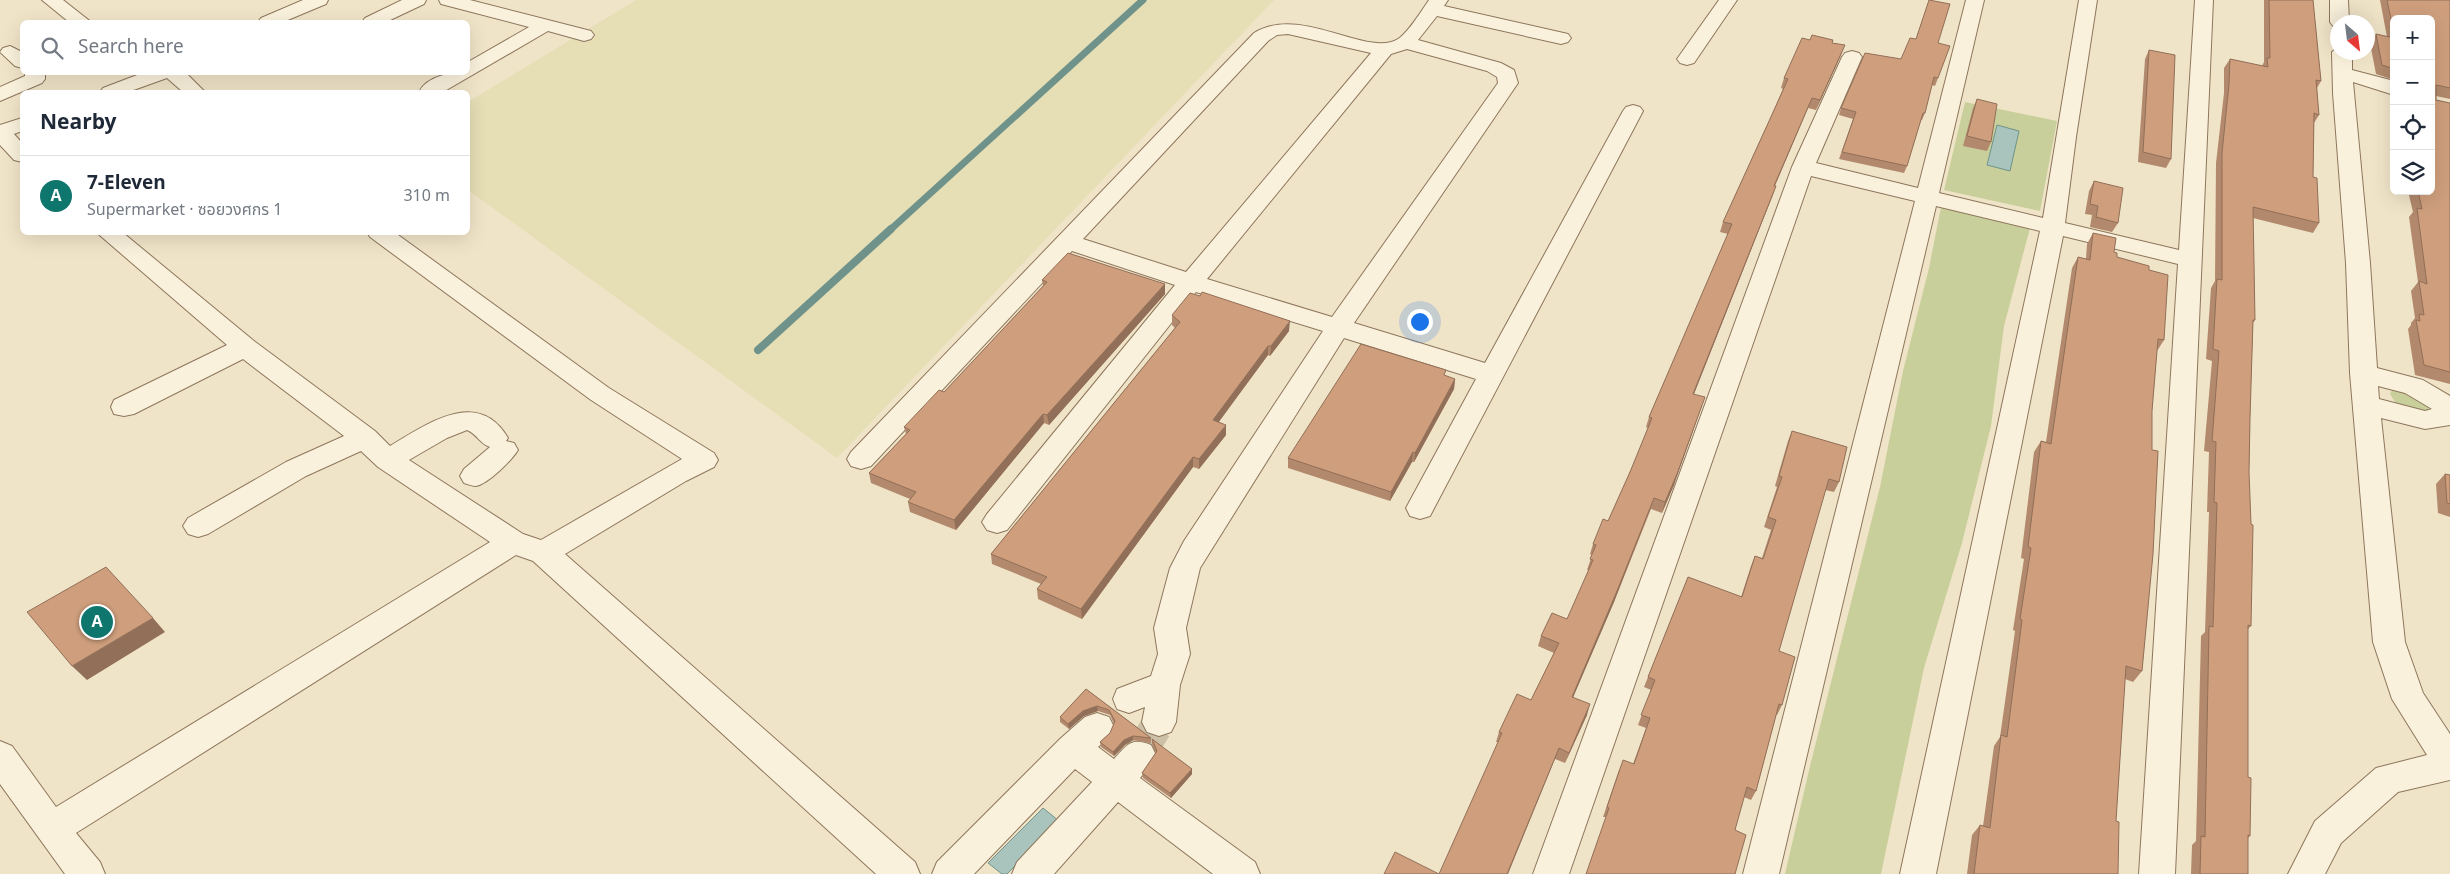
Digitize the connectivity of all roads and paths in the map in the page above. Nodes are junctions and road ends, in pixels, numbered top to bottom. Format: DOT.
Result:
graph roads {
  1 [pos="51,0"];
  2 [pos="319,0"];
  3 [pos="417,0"];
  4 [pos="439,0"];
  5 [pos="448,0"];
  6 [pos="1728,0"];
  7 [pos="1975,0"];
  8 [pos="2088,0"];
  9 [pos="2204,0"];
  10 [pos="2339,0"];
  11 [pos="1431,3"];
  12 [pos="2340,15"];
  13 [pos="78,20"];
  14 [pos="273,20"];
  15 [pos="376,20"];
  16 [pos="402,20"];
  17 [pos="545,25"];
  18 [pos="584,35"];
  19 [pos="1562,38"];
  20 [pos="1395,47"];
  21 [pos="1852,57"];
  22 [pos="1687,59"];
  23 [pos="470,69"];
  24 [pos="2342,73"];
  25 [pos="35,75"];
  26 [pos="157,75"];
  27 [pos="165,75"];
  28 [pos="458,75"];
  29 [pos="2390,86"];
  30 [pos="115,90"];
  31 [pos="192,90"];
  32 [pos="432,90"];
  33 [pos="0,95"];
  34 [pos="2390,101"];
  35 [pos="1633,111"];
  36 [pos="20,125"];
  37 [pos="0,132"];
  38 [pos="20,152"];
  39 [pos="1803,167"];
  40 [pos="1926,196"];
  41 [pos="2053,226"];
  42 [pos="111,235"];
  43 [pos="382,235"];
  44 [pos="1067,242"];
  45 [pos="2190,260"];
  46 [pos="1190,283"];
  47 [pos="1339,326"];
  48 [pos="245,347"];
  49 [pos="2363,374"];
  50 [pos="1493,375"];
  51 [pos="2366,404"];
  52 [pos="124,407"];
  53 [pos="2450,408"];
  54 [pos="2450,416"];
  55 [pos="365,438"];
  56 [pos="861,459"];
  57 [pos="388,460"];
  58 [pos="474,476"];
  59 [pos="1420,508"];
  60 [pos="997,522"];
  61 [pos="198,526"];
  62 [pos="513,542"];
  63 [pos="544,553"];
  64 [pos="1164,685"];
  65 [pos="1129,699"];
  66 [pos="1159,722"];
  67 [pos="1139,755"];
  68 [pos="0,756"];
  69 [pos="2450,764"];
  70 [pos="1117,781"];
  71 [pos="51,829"];
  72 [pos="87,874"];
  73 [pos="902,874"];
  74 [pos="950,874"];
  75 [pos="1030,874"];
  76 [pos="1242,874"];
  77 [pos="1551,874"];
  78 [pos="1760,874"];
  79 [pos="1918,874"];
  80 [pos="2157,874"];
  81 [pos="2306,874"];
  1 -- 13 [label="street"];
  2 -- 14 [label="street"];
  3 -- 15 [label="street"];
  4 -- 16 [label="street"];
  5 -- 17 [label="street"];
  6 -- 22 [label="street"];
  7 -- 40 [label="street"];
  8 -- 41 [label="street"];
  9 -- 45 [label="street"];
  10 -- 12 [label="street"];
  11 -- 19 [label="street"];
  11 -- 20 [label="street"];
  17 -- 18 [label="street"];
  17 -- 23 [label="street"];
  20 -- 44 [label="street"];
  20 -- 46 [label="street"];
  20 -- 47 [label="street"];
  21 -- 39 [label="street"];
  24 -- 29 [label="street"];
  24 -- 34 [label="street"];
  24 -- 49 [label="street"];
  25 -- 33 [label="street"];
  26 -- 30 [label="street"];
  27 -- 31 [label="street"];
  28 -- 32 [label="street"];
  35 -- 50 [label="street"];
  36 -- 37 [label="street"];
  37 -- 38 [label="street"];
  39 -- 40 [label="street"];
  39 -- 77 [label="street"];
  40 -- 41 [label="street"];
  40 -- 78 [label="street"];
  41 -- 45 [label="street"];
  41 -- 79 [label="street"];
  42 -- 48 [label="street"];
  43 -- 63 [label="street"];
  44 -- 46 [label="street"];
  44 -- 56 [label="street"];
  45 -- 80 [label="street"];
  46 -- 47 [label="street"];
  46 -- 60 [label="street"];
  47 -- 50 [label="street"];
  47 -- 64 [label="street"];
  48 -- 52 [label="street"];
  48 -- 55 [label="street"];
  49 -- 51 [label="street"];
  49 -- 53 [label="street"];
  50 -- 59 [label="street"];
  51 -- 54 [label="street"];
  51 -- 69 [label="street"];
  55 -- 57 [label="street"];
  55 -- 61 [label="street"];
  57 -- 58 [label="street"];
  57 -- 62 [label="street"];
  62 -- 63 [label="street"];
  62 -- 71 [label="street"];
  63 -- 73 [label="street"];
  64 -- 65 [label="street"];
  64 -- 66 [label="street"];
  67 -- 70 [label="street"];
  68 -- 71 [label="street"];
  69 -- 81 [label="street"];
  70 -- 74 [label="street"];
  70 -- 75 [label="street"];
  70 -- 76 [label="street"];
  71 -- 72 [label="street"];
}
